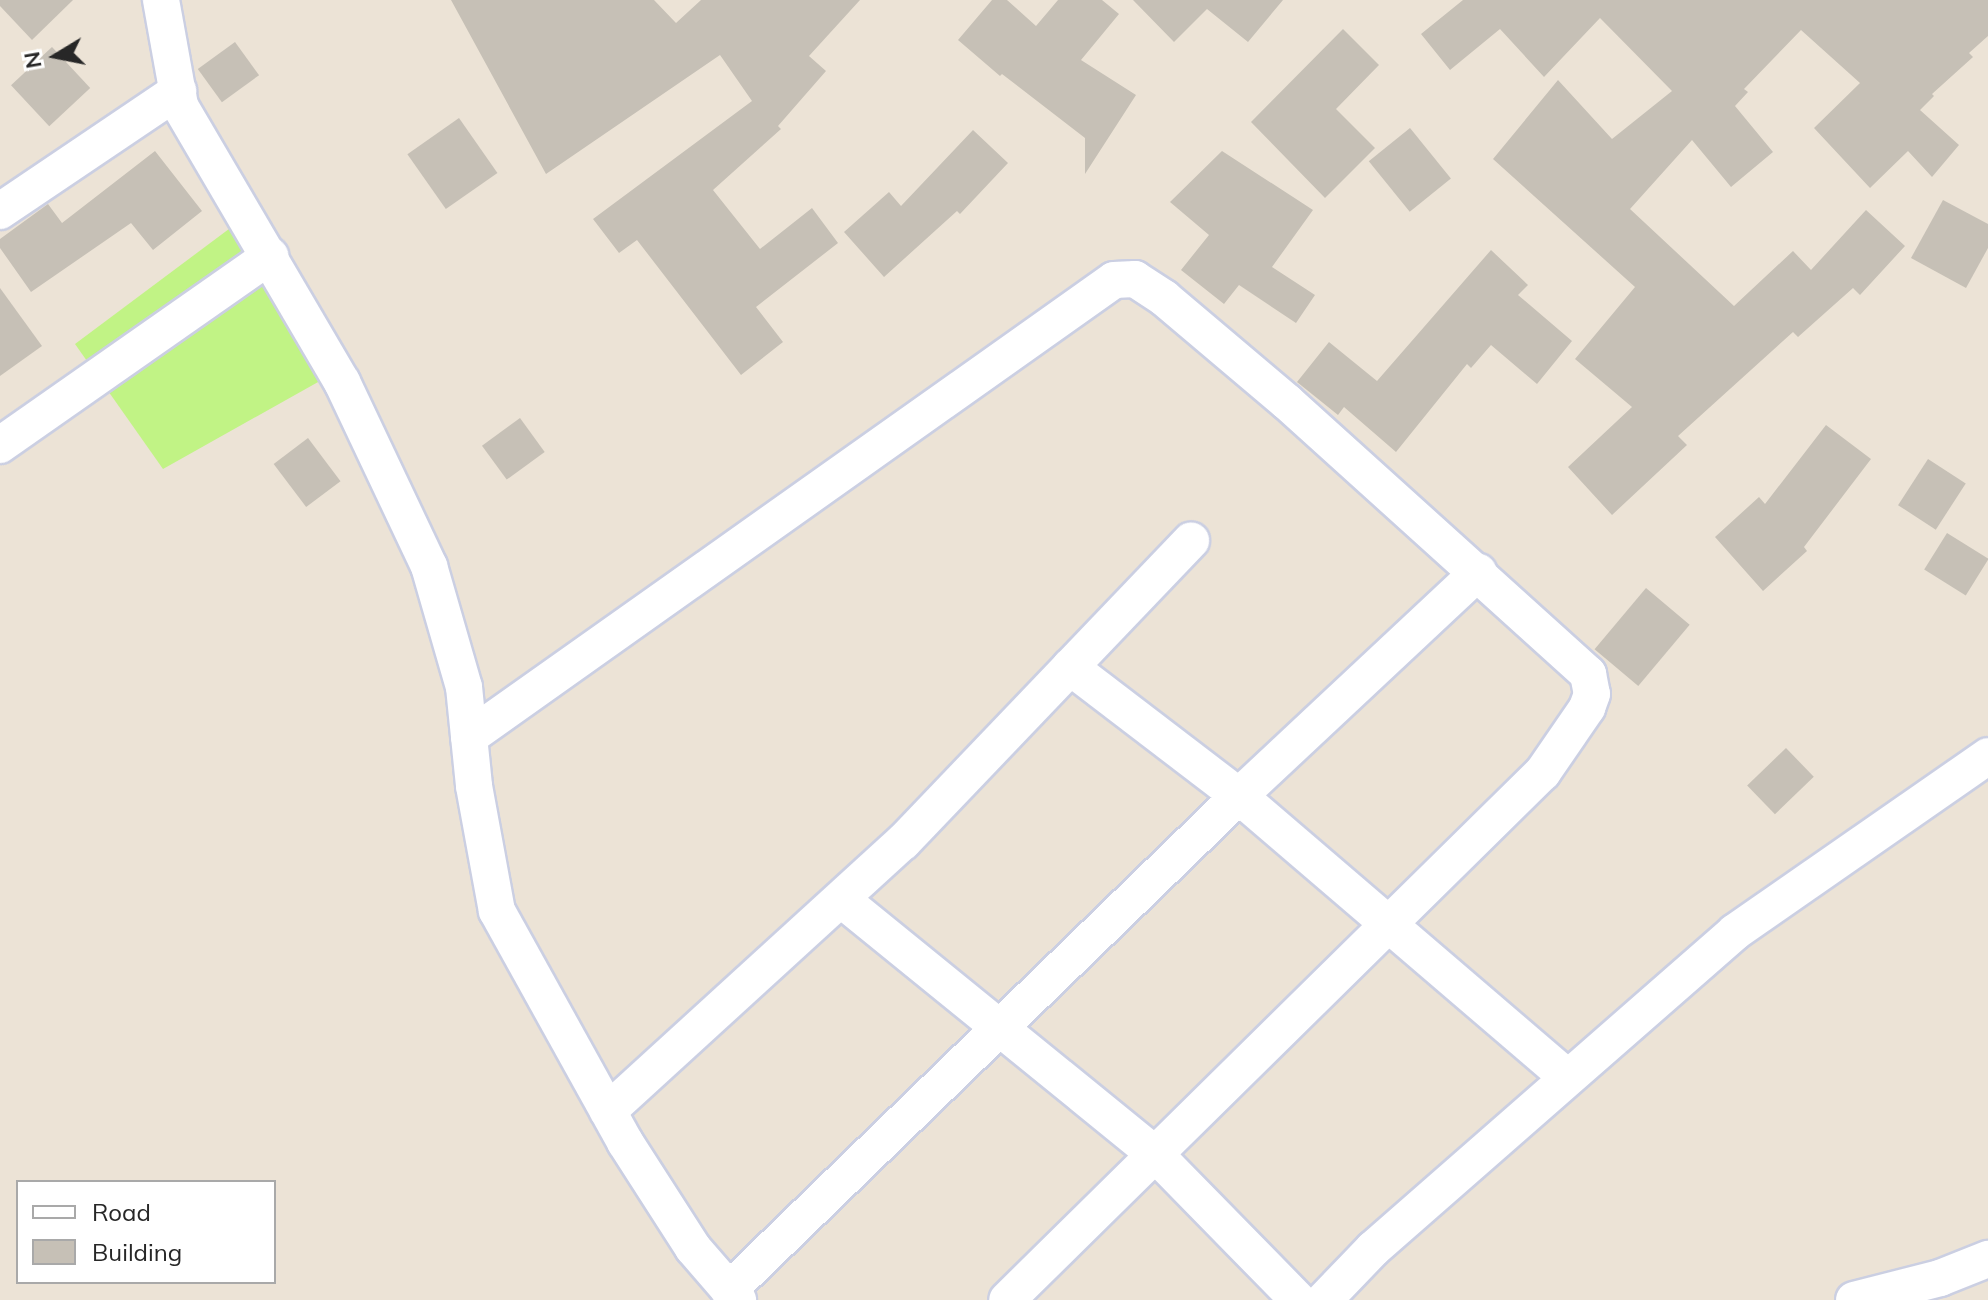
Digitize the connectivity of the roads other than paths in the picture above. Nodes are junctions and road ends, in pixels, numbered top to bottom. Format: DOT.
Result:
graph roads {
  1 [pos="161,0"];
  2 [pos="178,91"];
  3 [pos="0,211"];
  4 [pos="270,256"];
  5 [pos="0,445"];
  6 [pos="1191,541"];
  7 [pos="1478,572"];
  8 [pos="1070,667"];
  9 [pos="469,737"];
  10 [pos="1988,756"];
  11 [pos="1239,796"];
  12 [pos="841,899"];
  13 [pos="1387,925"];
  14 [pos="998,1029"];
  15 [pos="1567,1077"];
  16 [pos="608,1111"];
  17 [pos="1155,1154"];
  18 [pos="1988,1259"];
  19 [pos="733,1295"];
  20 [pos="1007,1300"];
  21 [pos="1298,1300"];
  22 [pos="1324,1300"];
  23 [pos="1854,1300"];
  1 -- 2 [label="street"];
  2 -- 3 [label="street"];
  2 -- 4 [label="street"];
  4 -- 5 [label="street"];
  4 -- 9 [label="street"];
  6 -- 8 [label="street"];
  7 -- 9 [label="street"];
  7 -- 11 [label="street"];
  7 -- 13 [label="street"];
  8 -- 11 [label="street"];
  8 -- 12 [label="street"];
  9 -- 16 [label="street"];
  10 -- 15 [label="street"];
  11 -- 13 [label="street"];
  11 -- 14 [label="street"];
  12 -- 14 [label="street"];
  12 -- 16 [label="street"];
  13 -- 15 [label="street"];
  13 -- 17 [label="street"];
  14 -- 17 [label="street"];
  14 -- 19 [label="street"];
  15 -- 22 [label="street"];
  16 -- 19 [label="street"];
  17 -- 20 [label="street"];
  17 -- 21 [label="street"];
  18 -- 23 [label="street"];
}
